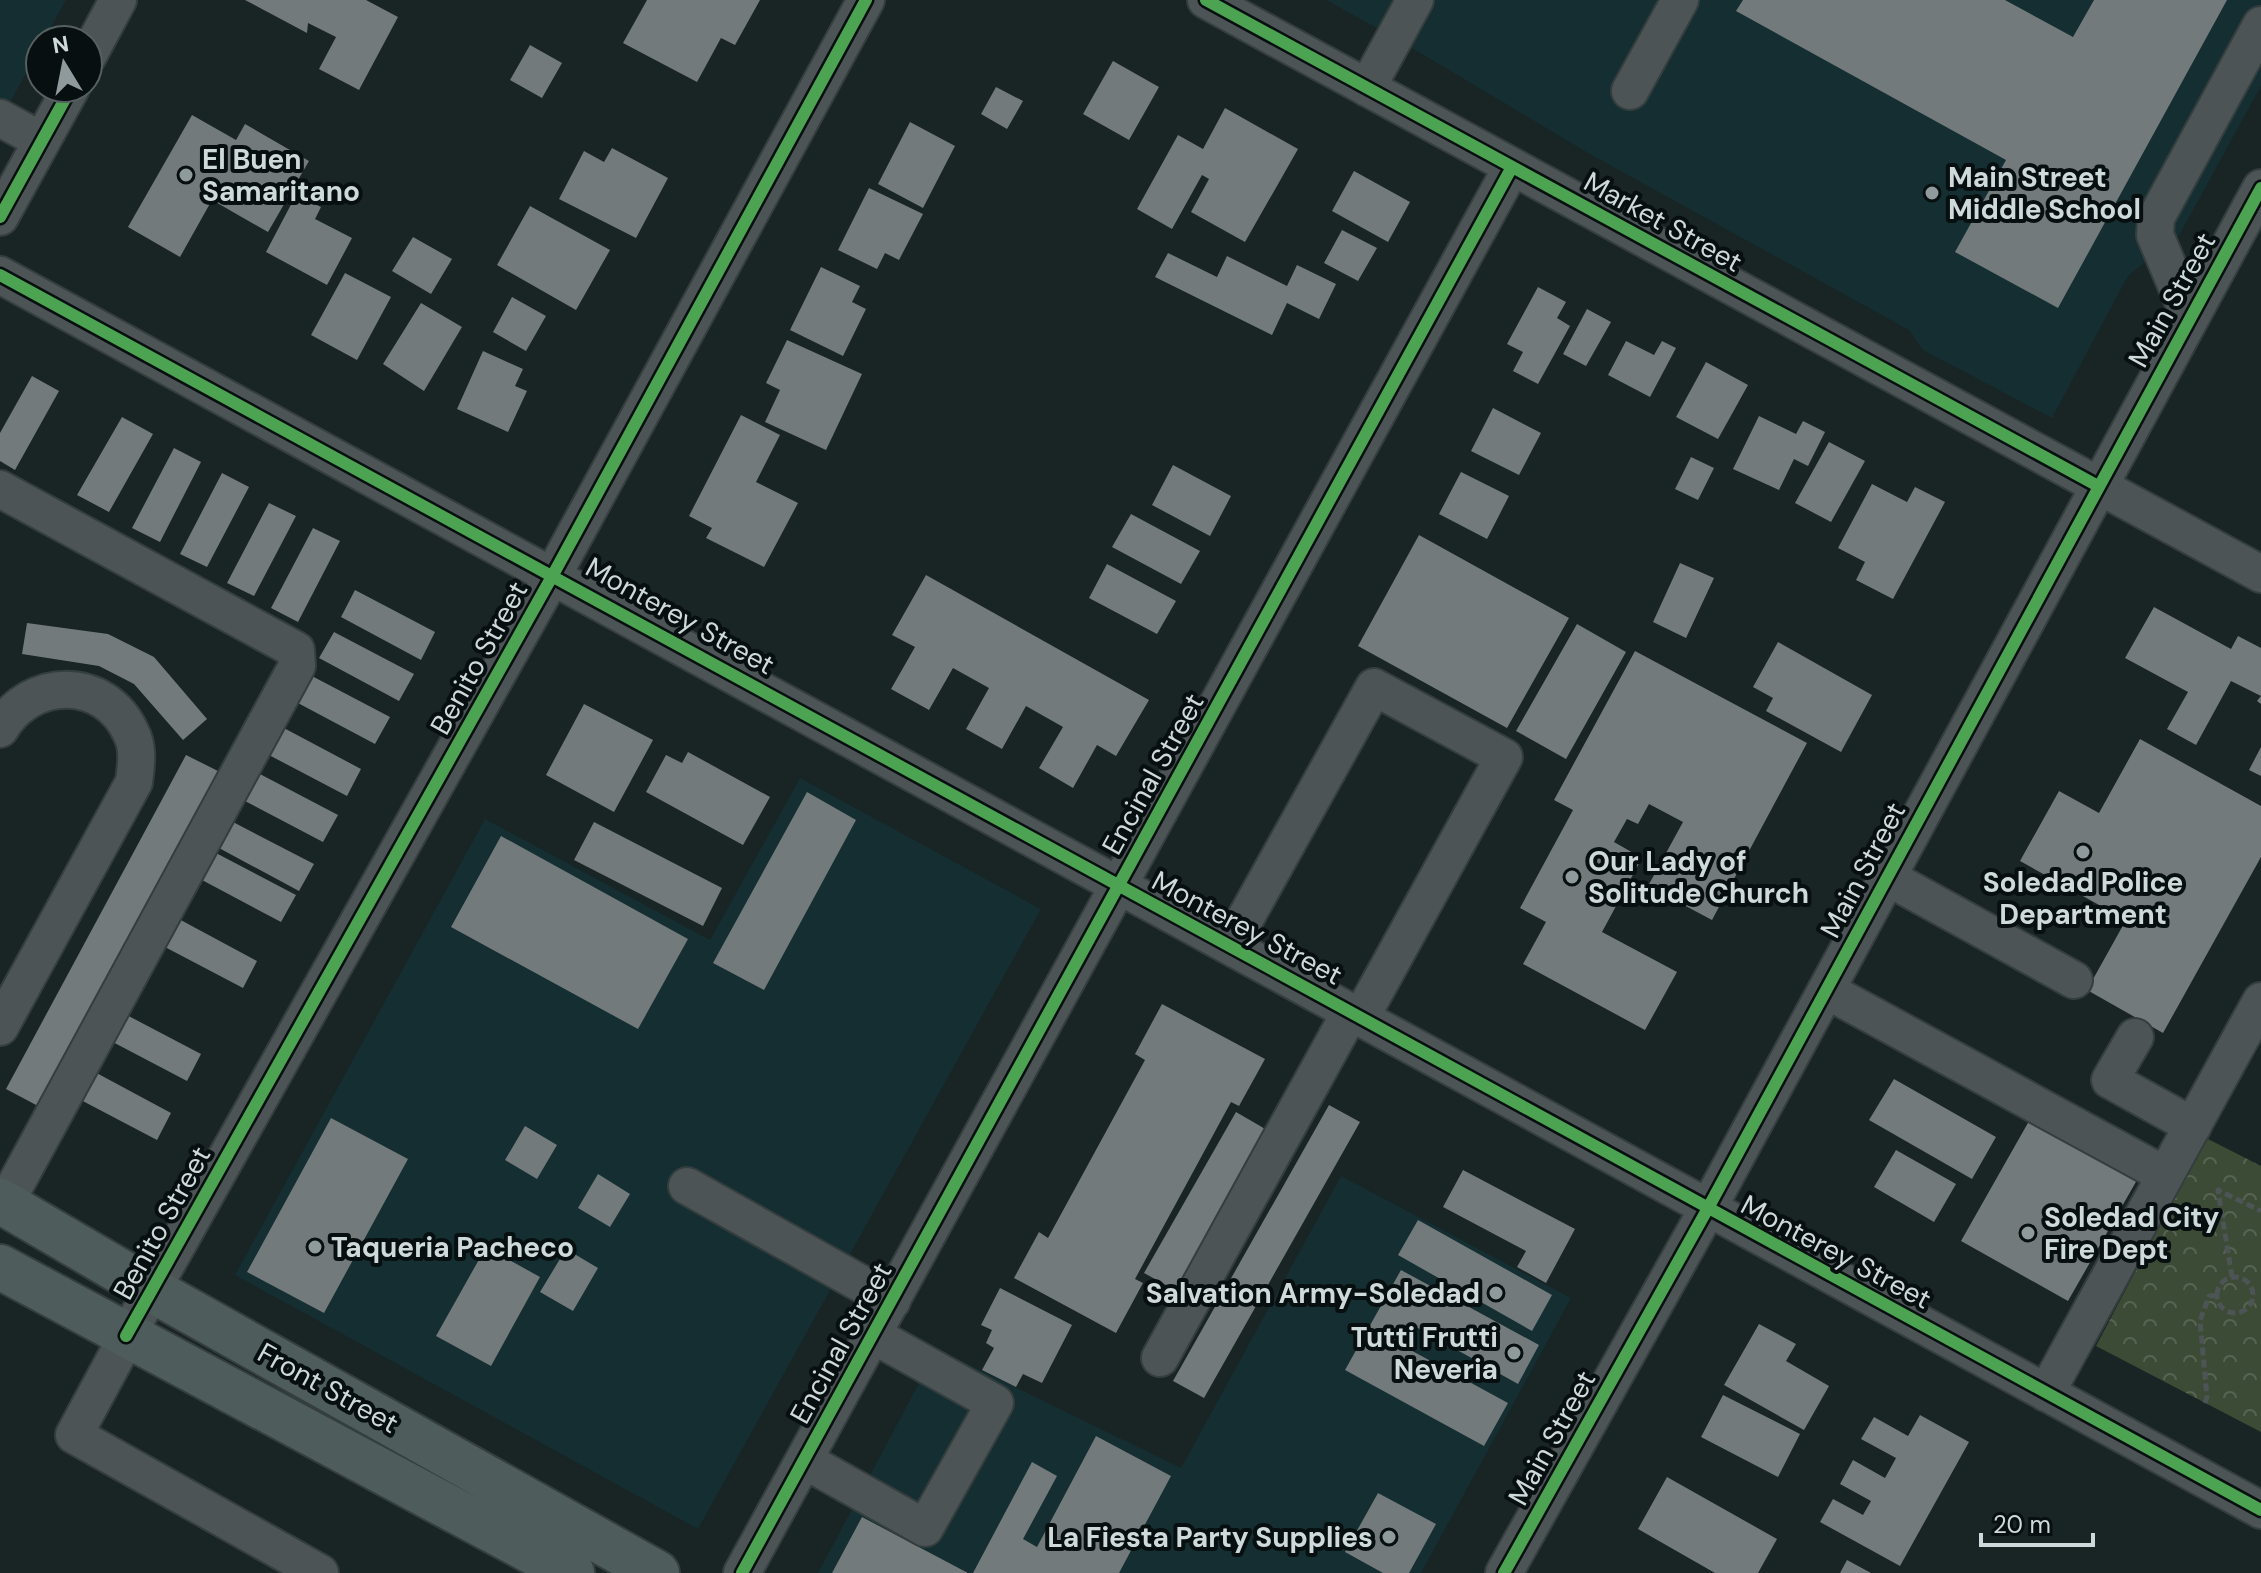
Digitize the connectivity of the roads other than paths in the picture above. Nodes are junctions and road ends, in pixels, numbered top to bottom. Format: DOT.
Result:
graph roads {
  1 [pos="118,0"];
  2 [pos="866,0"];
  3 [pos="1206,0"];
  4 [pos="1415,0"];
  5 [pos="1680,0"];
  6 [pos="2261,25"];
  7 [pos="104,26"];
  8 [pos="1367,88"];
  9 [pos="1630,91"];
  10 [pos="62,104"];
  11 [pos="0,118"];
  12 [pos="42,141"];
  13 [pos="1512,167"];
  14 [pos="2261,188"];
  15 [pos="0,217"];
  16 [pos="0,275"];
  17 [pos="2190,318"];
  18 [pos="2098,486"];
  19 [pos="0,489"];
  20 [pos="554,573"];
  21 [pos="2261,574"];
  22 [pos="0,729"];
  23 [pos="1887,877"];
  24 [pos="1119,886"];
  25 [pos="1230,946"];
  26 [pos="2074,980"];
  27 [pos="1826,990"];
  28 [pos="1356,1014"];
  29 [pos="2258,1014"];
  30 [pos="0,1027"];
  31 [pos="2135,1037"];
  32 [pos="2193,1126"];
  33 [pos="2165,1175"];
  34 [pos="687,1186"];
  35 [pos="3,1202"];
  36 [pos="1707,1210"];
  37 [pos="0,1267"];
  38 [pos="152,1290"];
  39 [pos="892,1301"];
  40 [pos="873,1335"];
  41 [pos="126,1336"];
  42 [pos="1160,1358"];
  43 [pos="2046,1393"];
  44 [pos="804,1460"];
  45 [pos="2261,1510"];
  46 [pos="320,1573"];
  47 [pos="572,1573"];
  48 [pos="657,1573"];
  49 [pos="742,1573"];
  50 [pos="1504,1573"];
  1 -- 7 [label="street"];
  2 -- 20 [label="street, Benito Street"];
  3 -- 8 [label="street, Market Street"];
  4 -- 8 [label="street"];
  5 -- 9 [label="street"];
  6 -- 17 [label="street"];
  8 -- 13 [label="street, Market Street"];
  10 -- 12 [label="street"];
  11 -- 12 [label="street"];
  12 -- 15 [label="street"];
  13 -- 18 [label="street, Market Street"];
  13 -- 24 [label="street, Encinal Street"];
  14 -- 17 [label="street, Main Street"];
  16 -- 20 [label="street, Monterey Street"];
  17 -- 18 [label="street, Main Street"];
  18 -- 21 [label="street, Market Street"];
  18 -- 23 [label="street, Main Street"];
  19 -- 35 [label="street"];
  20 -- 24 [label="street, Monterey Street"];
  20 -- 38 [label="street, Benito Street"];
  22 -- 30 [label="street"];
  23 -- 26 [label="street"];
  23 -- 27 [label="street, Main Street"];
  24 -- 25 [label="street, Monterey Street"];
  24 -- 39 [label="street, Encinal Street"];
  25 -- 28 [label="street, Monterey Street"];
  25 -- 28 [label="street"];
  27 -- 33 [label="street"];
  27 -- 36 [label="street, Main Street"];
  28 -- 36 [label="street, Monterey Street"];
  28 -- 42 [label="street"];
  29 -- 32 [label="street"];
  31 -- 32 [label="street"];
  32 -- 33 [label="street"];
  33 -- 43 [label="street"];
  34 -- 39 [label="street"];
  35 -- 38 [label="main road, Front Street"];
  36 -- 43 [label="street, Monterey Street"];
  36 -- 50 [label="street, Main Street"];
  37 -- 41 [label="main road, Front Street"];
  38 -- 41 [label="street, Benito Street"];
  38 -- 48 [label="main road, Front Street"];
  39 -- 40 [label="street, Encinal Street"];
  40 -- 44 [label="street, Encinal Street"];
  40 -- 44 [label="street"];
  41 -- 46 [label="street, Benito Street"];
  41 -- 47 [label="main road, Front Street"];
  43 -- 45 [label="street, Monterey Street"];
  44 -- 49 [label="street, Encinal Street"];
}
